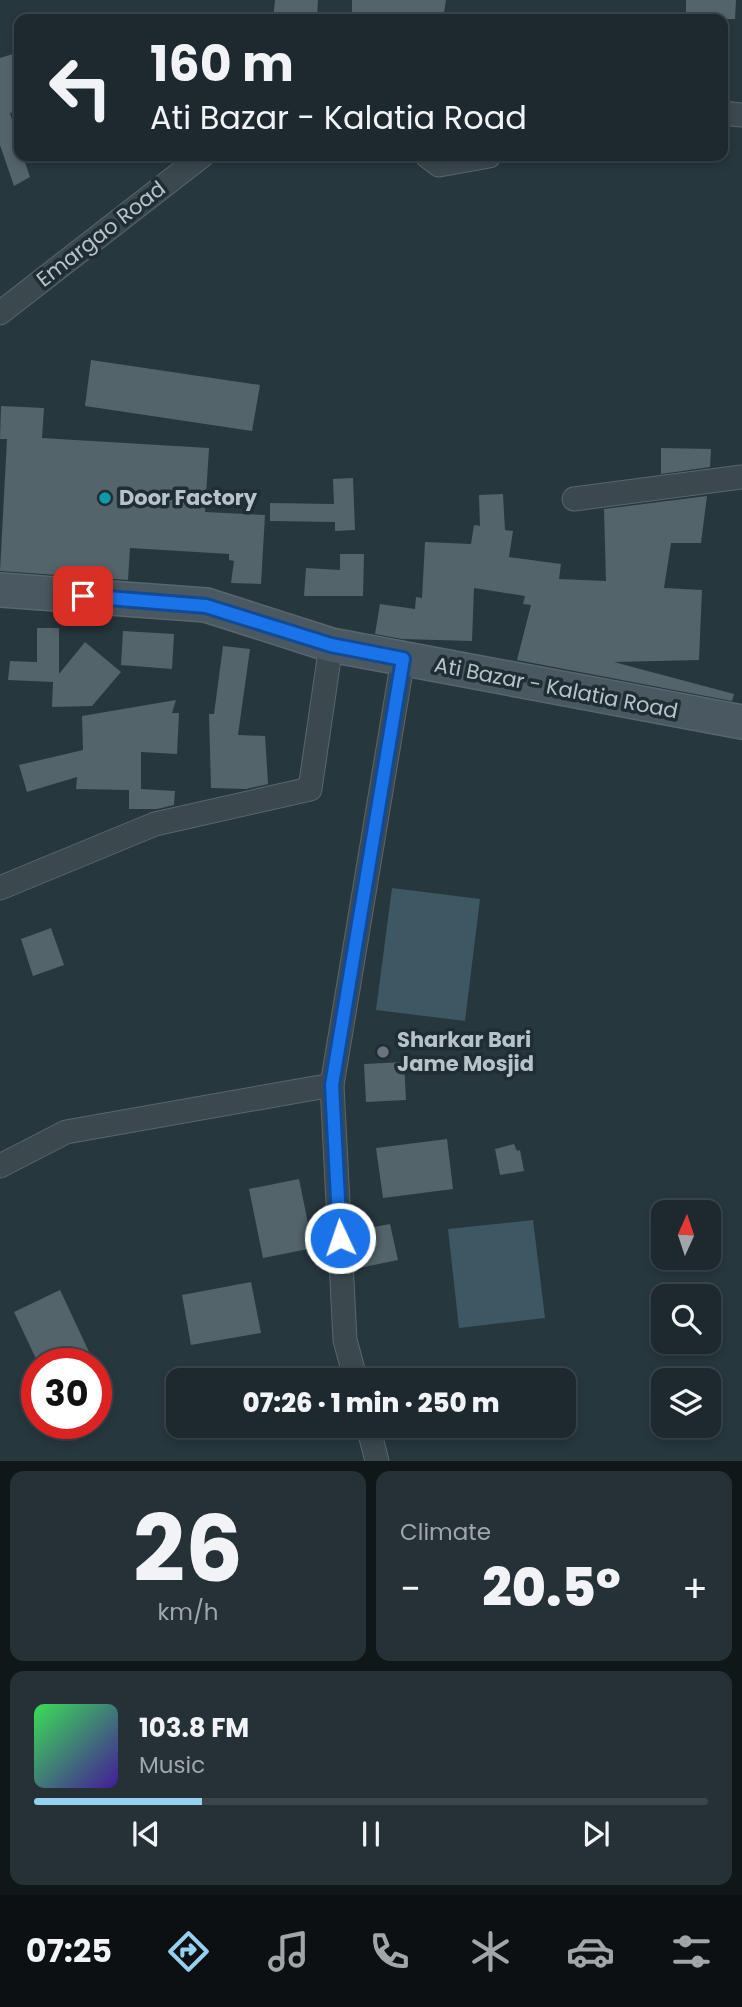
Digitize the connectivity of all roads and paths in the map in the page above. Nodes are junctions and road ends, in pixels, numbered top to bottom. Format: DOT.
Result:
graph roads {
  1 [pos="196,161"];
  2 [pos="434,161"];
  3 [pos="461,161"];
  4 [pos="0,313"];
  5 [pos="742,477"];
  6 [pos="574,499"];
  7 [pos="0,590"];
  8 [pos="331,645"];
  9 [pos="403,659"];
  10 [pos="742,722"];
  11 [pos="0,888"];
  12 [pos="332,1085"];
  13 [pos="0,1166"];
  14 [pos="353,1368"];
  15 [pos="371,1438"];
  16 [pos="377,1461"];
  1 -- 4 [label="street, Emargao Road"];
  2 -- 3 [label="street"];
  5 -- 6 [label="street"];
  7 -- 8 [label="main road, Ati Bazar - Kalatia Road"];
  8 -- 9 [label="main road, Ati Bazar - Kalatia Road"];
  8 -- 11 [label="street"];
  9 -- 10 [label="main road, Ati Bazar - Kalatia Road"];
  9 -- 12 [label="street"];
  12 -- 13 [label="street"];
  12 -- 14 [label="street"];
  15 -- 16 [label="street"];
}
